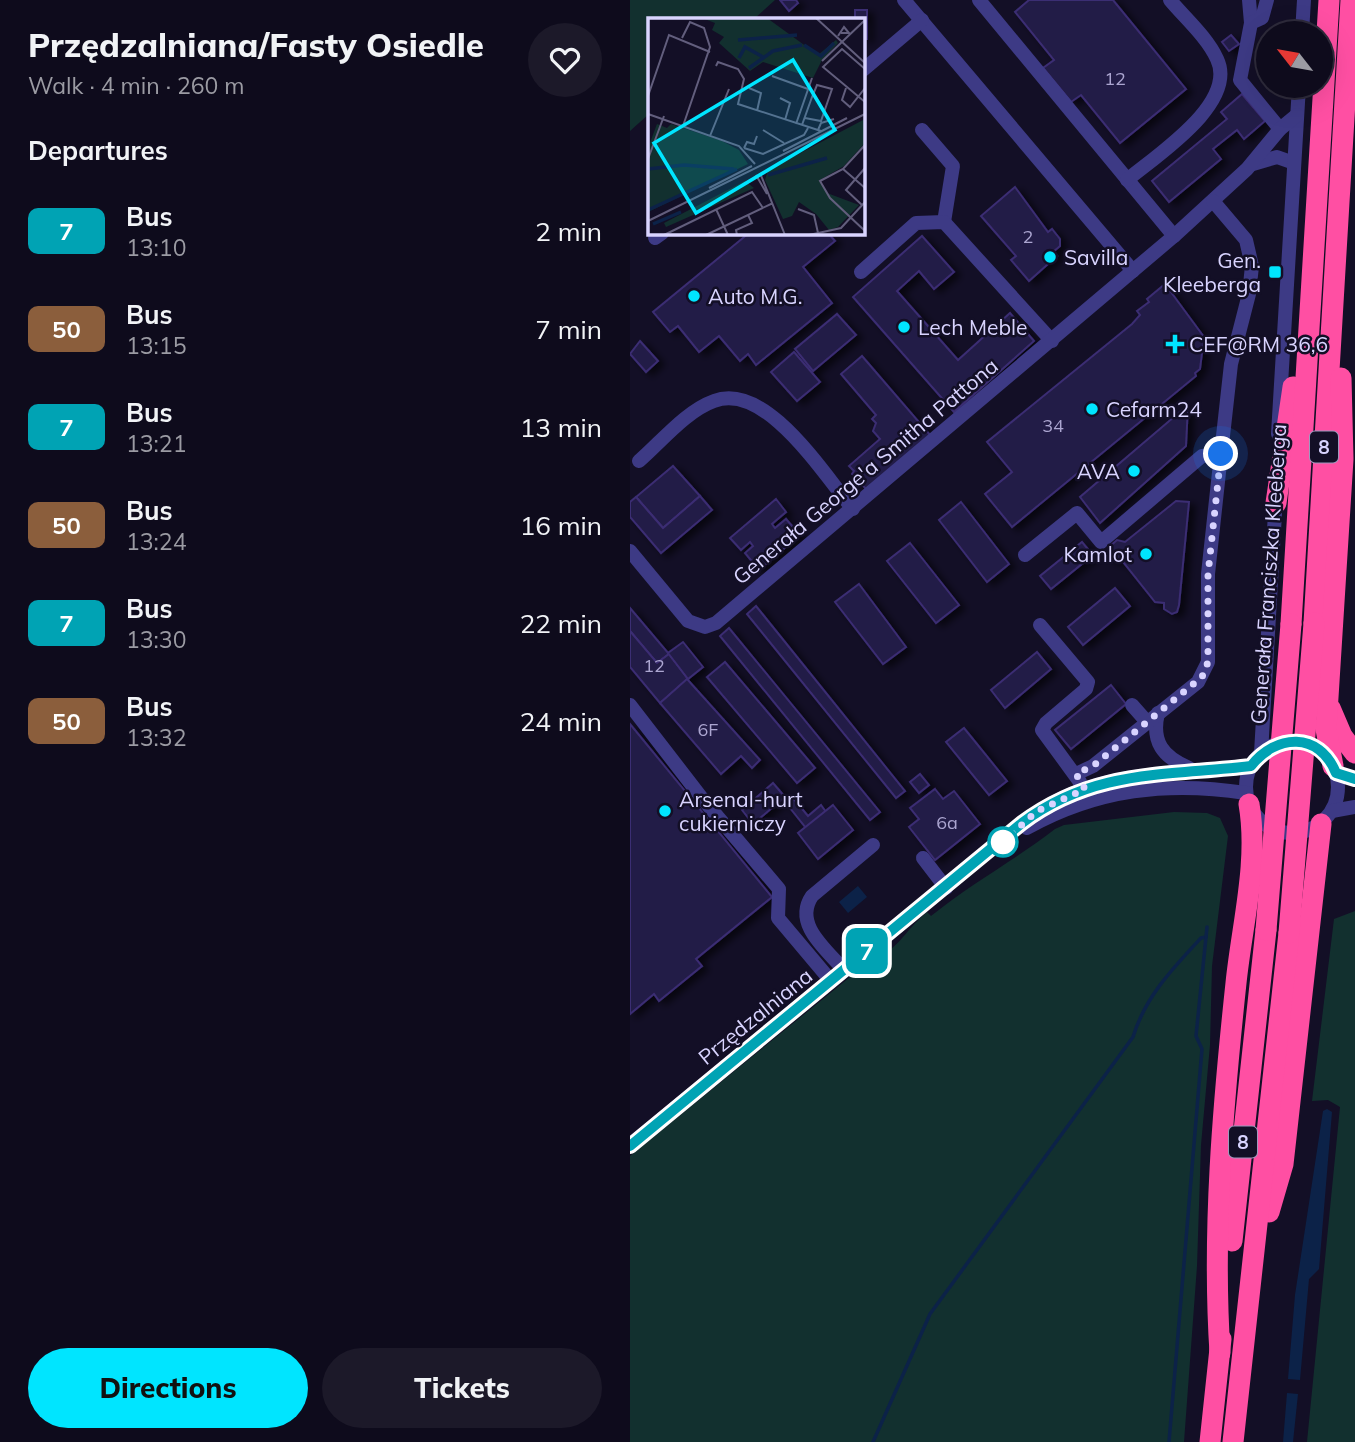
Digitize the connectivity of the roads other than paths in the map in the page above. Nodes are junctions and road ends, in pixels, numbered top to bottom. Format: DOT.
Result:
graph roads {
  1 [pos="904,0"];
  2 [pos="979,0"];
  3 [pos="1170,0"];
  4 [pos="1249,0"];
  5 [pos="1267,0"];
  6 [pos="1304,0"];
  7 [pos="1318,0"];
  8 [pos="1329,0"];
  9 [pos="1351,0"];
  10 [pos="922,20"];
  11 [pos="1303,21"];
  12 [pos="1317,21"];
  13 [pos="1251,23"];
  14 [pos="1355,36"];
  15 [pos="864,69"];
  16 [pos="1347,77"];
  17 [pos="1298,98"];
  18 [pos="1320,98"];
  19 [pos="1297,115"];
  20 [pos="1321,121"];
  21 [pos="1280,129"];
  22 [pos="922,130"];
  23 [pos="1294,163"];
  24 [pos="1252,164"];
  25 [pos="1127,180"];
  26 [pos="1213,201"];
  27 [pos="944,222"];
  28 [pos="1174,236"];
  29 [pos="1334,270"];
  30 [pos="1133,271"];
  31 [pos="861,272"];
  32 [pos="1311,278"];
  33 [pos="1052,341"];
  34 [pos="1221,454"];
  35 [pos="639,461"];
  36 [pos="1276,503"];
  37 [pos="853,509"];
  38 [pos="630,551"];
  39 [pos="1025,555"];
  40 [pos="1040,625"];
  41 [pos="1329,702"];
  42 [pos="630,705"];
  43 [pos="1132,705"];
  44 [pos="1152,717"];
  45 [pos="1261,753"];
  46 [pos="1355,753"];
  47 [pos="1251,766"];
  48 [pos="1190,769"];
  49 [pos="1335,769"];
  50 [pos="1076,774"];
  51 [pos="1355,779"];
  52 [pos="1085,789"];
  53 [pos="1248,798"];
  54 [pos="1355,807"];
  55 [pos="1326,817"];
  56 [pos="1004,841"];
  57 [pos="873,845"];
  58 [pos="923,858"];
  59 [pos="946,888"];
  60 [pos="844,971"];
  61 [pos="831,981"];
  62 [pos="630,1145"];
  63 [pos="1254,1265"];
  64 [pos="1220,1353"];
  65 [pos="1210,1442"];
  66 [pos="1233,1442"];
  1 -- 10 [label="street"];
  2 -- 25 [label="street"];
  3 -- 25 [label="street"];
  4 -- 13 [label="street"];
  5 -- 13 [label="street"];
  6 -- 11 [label="street"];
  7 -- 12 [label="highway"];
  8 -- 20 [label="highway, Generała Franciszka Kleeberga / 8"];
  9 -- 16 [label="highway, 8"];
  10 -- 15 [label="street"];
  10 -- 30 [label="street"];
  13 -- 21 [label="street"];
  14 -- 16 [label="highway"];
  16 -- 29 [label="highway, 8"];
  17 -- 19 [label="street"];
  18 -- 20 [label="highway"];
  19 -- 21 [label="street, Generała George'a Smitha Pattona"];
  19 -- 23 [label="street"];
  20 -- 32 [label="highway, Generała Franciszka Kleeberga / 8"];
  21 -- 24 [label="street, Generała George'a Smitha Pattona"];
  22 -- 27 [label="street"];
  23 -- 24 [label="street"];
  23 -- 36 [label="street"];
  24 -- 26 [label="street, Generała George'a Smitha Pattona"];
  25 -- 28 [label="street"];
  26 -- 28 [label="street, Generała George'a Smitha Pattona"];
  26 -- 34 [label="street"];
  27 -- 31 [label="street"];
  27 -- 33 [label="street"];
  28 -- 30 [label="street, Generała George'a Smitha Pattona"];
  29 -- 41 [label="highway"];
  29 -- 63 [label="highway, 8, bridge"];
  30 -- 33 [label="street, Generała George'a Smitha Pattona"];
  32 -- 36 [label="highway"];
  32 -- 64 [label="highway, Generała Franciszka Kleeberga / 8, bridge"];
  33 -- 37 [label="street, Generała George'a Smitha Pattona"];
  34 -- 39 [label="street"];
  34 -- 44 [label="street"];
  35 -- 37 [label="street"];
  36 -- 45 [label="street"];
  37 -- 38 [label="street, Generała George'a Smitha Pattona"];
  40 -- 50 [label="street"];
  41 -- 46 [label="highway"];
  41 -- 49 [label="highway"];
  42 -- 61 [label="street"];
  43 -- 44 [label="street"];
  44 -- 48 [label="street"];
  44 -- 50 [label="street"];
  45 -- 47 [label="street"];
  45 -- 49 [label="street"];
  47 -- 48 [label="street, Przędzalniana"];
  47 -- 53 [label="street"];
  48 -- 52 [label="street, Przędzalniana"];
  49 -- 51 [label="street"];
  49 -- 55 [label="street"];
  50 -- 52 [label="street"];
  52 -- 56 [label="street, Przędzalniana"];
  53 -- 55 [label="street"];
  53 -- 56 [label="street, Przędzalniana"];
  53 -- 64 [label="highway"];
  54 -- 55 [label="street"];
  55 -- 63 [label="highway"];
  56 -- 59 [label="street, Przędzalniana"];
  57 -- 60 [label="street"];
  58 -- 59 [label="street"];
  59 -- 60 [label="street, Przędzalniana"];
  60 -- 61 [label="street, Przędzalniana"];
  61 -- 62 [label="street, Przędzalniana"];
  63 -- 66 [label="highway, 8"];
  64 -- 65 [label="highway, Generała Franciszka Kleeberga / 8"];
}
